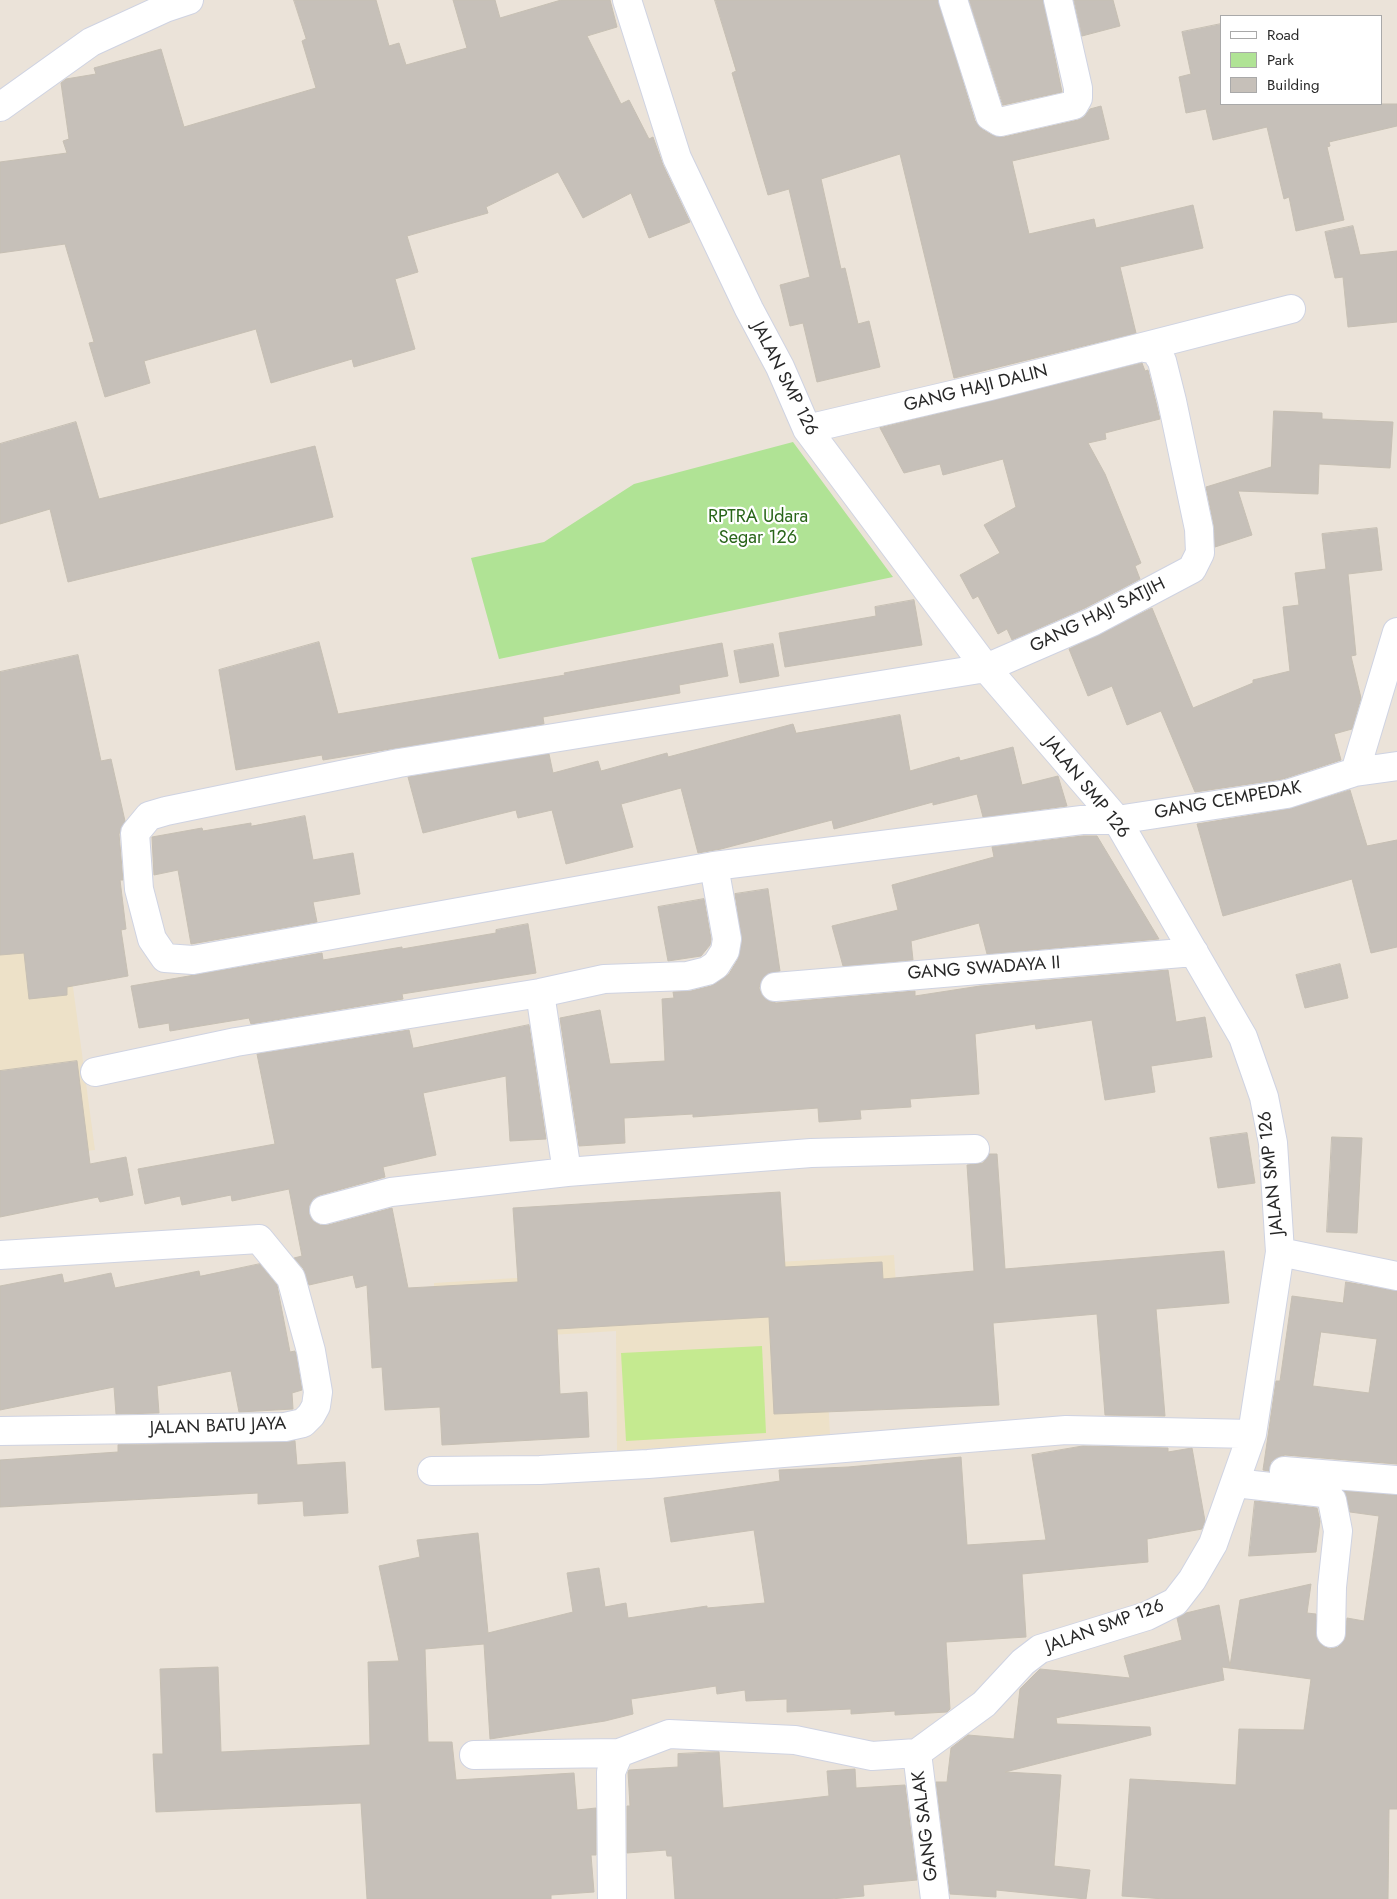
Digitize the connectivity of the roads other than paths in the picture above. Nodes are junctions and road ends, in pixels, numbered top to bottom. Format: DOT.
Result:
graph roads {
  1 [pos="189,0"];
  2 [pos="627,0"];
  3 [pos="953,0"];
  4 [pos="1058,0"];
  5 [pos="0,107"];
  6 [pos="1291,309"];
  7 [pos="1145,348"];
  8 [pos="807,429"];
  9 [pos="1397,632"];
  10 [pos="986,668"];
  11 [pos="1397,766"];
  12 [pos="1356,772"];
  13 [pos="1117,820"];
  14 [pos="714,866"];
  15 [pos="1194,952"];
  16 [pos="775,987"];
  17 [pos="540,993"];
  18 [pos="95,1072"];
  19 [pos="975,1149"];
  20 [pos="567,1172"];
  21 [pos="324,1210"];
  22 [pos="1280,1252"];
  23 [pos="0,1255"];
  24 [pos="1397,1276"];
  25 [pos="0,1431"];
  26 [pos="1252,1434"];
  27 [pos="432,1471"];
  28 [pos="1238,1475"];
  29 [pos="1397,1480"];
  30 [pos="1331,1633"];
  31 [pos="619,1753"];
  32 [pos="917,1753"];
  33 [pos="474,1755"];
  34 [pos="612,1899"];
  35 [pos="935,1899"];
  1 -- 5 [label="street"];
  2 -- 8 [label="street, JALAN SMP 126"];
  3 -- 4 [label="street"];
  6 -- 7 [label="street, GANG HAJI DALIN"];
  7 -- 8 [label="street, GANG HAJI DALIN"];
  7 -- 10 [label="street, GANG HAJI SATJIH"];
  8 -- 10 [label="street, JALAN SMP 126"];
  9 -- 12 [label="street"];
  10 -- 13 [label="street, JALAN SMP 126"];
  10 -- 14 [label="street, GANG HAJI SATJIH"];
  11 -- 12 [label="street, GANG CEMPEDAK"];
  12 -- 13 [label="street, GANG CEMPEDAK"];
  13 -- 14 [label="street, GANG CEMPEDAK"];
  13 -- 15 [label="street, JALAN SMP 126"];
  14 -- 17 [label="street"];
  15 -- 16 [label="street, GANG SWADAYA II"];
  15 -- 22 [label="street, JALAN SMP 126"];
  17 -- 18 [label="street"];
  17 -- 20 [label="street"];
  19 -- 20 [label="street"];
  20 -- 21 [label="street"];
  22 -- 24 [label="street"];
  22 -- 26 [label="street, JALAN SMP 126"];
  23 -- 25 [label="street, JALAN BATU JAYA"];
  26 -- 27 [label="street"];
  26 -- 28 [label="street, JALAN SMP 126"];
  28 -- 29 [label="street"];
  28 -- 30 [label="street"];
  28 -- 32 [label="street, JALAN SMP 126"];
  31 -- 32 [label="street"];
  31 -- 33 [label="street"];
  31 -- 34 [label="street"];
  32 -- 35 [label="street, GANG SALAK"];
}
